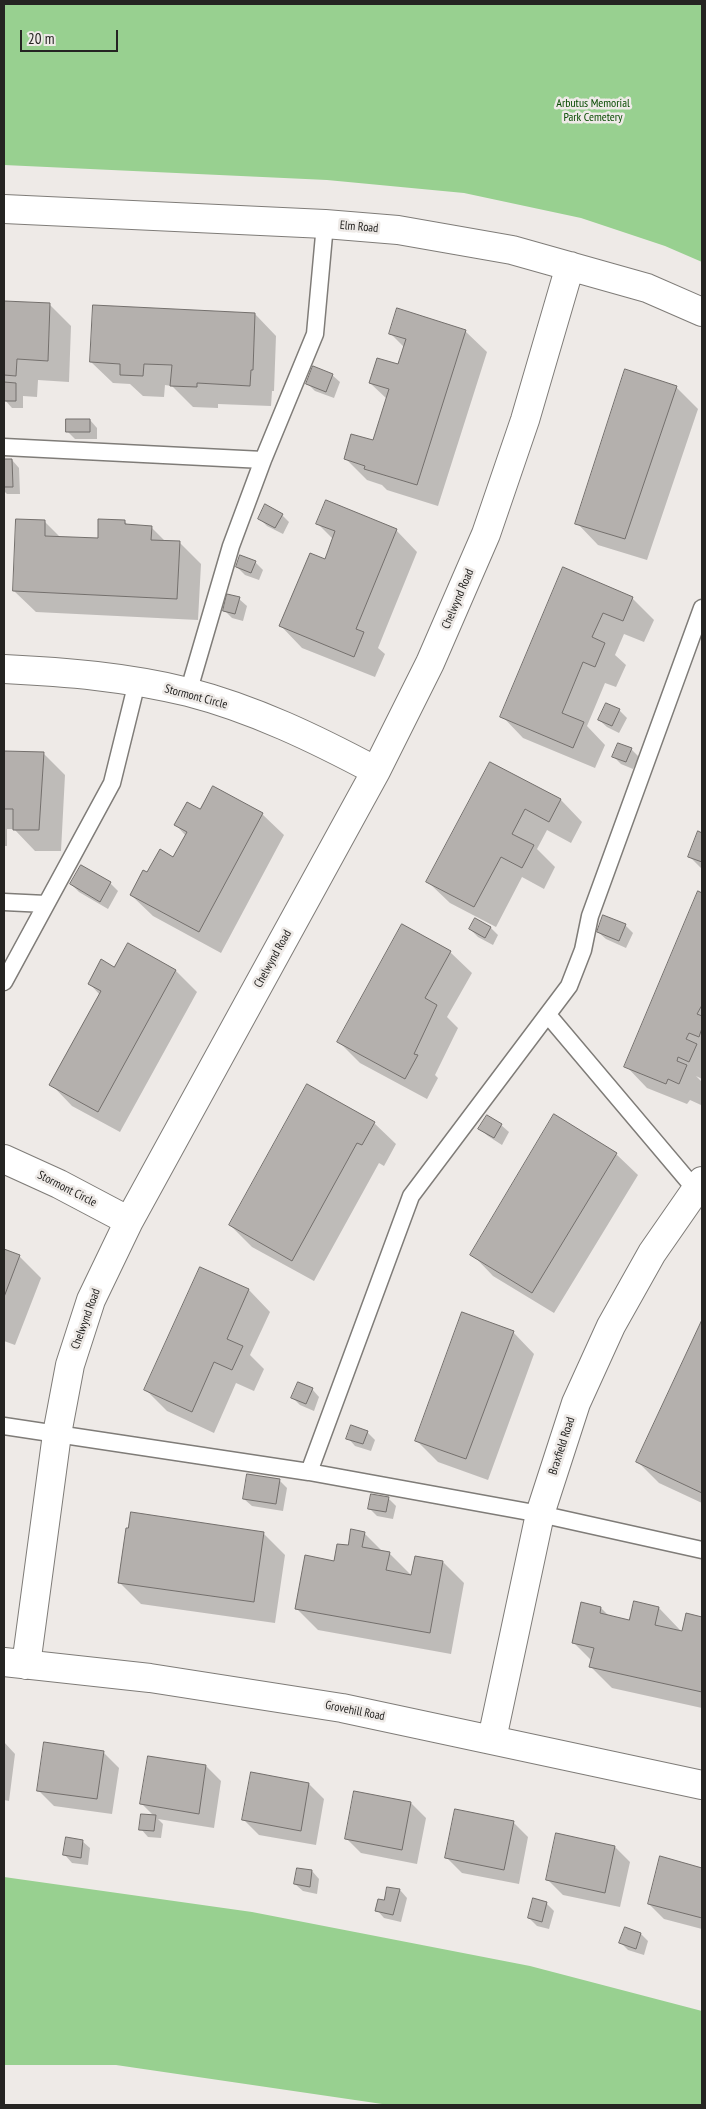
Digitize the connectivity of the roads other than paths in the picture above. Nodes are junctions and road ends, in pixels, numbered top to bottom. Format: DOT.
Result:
graph roads {
  1 [pos="4,209"];
  2 [pos="325,224"];
  3 [pos="570,266"];
  4 [pos="702,312"];
  5 [pos="4,447"];
  6 [pos="263,460"];
  7 [pos="702,608"];
  8 [pos="4,669"];
  9 [pos="138,682"];
  10 [pos="188,693"];
  11 [pos="376,771"];
  12 [pos="4,902"];
  13 [pos="46,904"];
  14 [pos="4,982"];
  15 [pos="548,1015"];
  16 [pos="4,1159"];
  17 [pos="700,1190"];
  18 [pos="129,1221"];
  19 [pos="4,1426"];
  20 [pos="57,1434"];
  21 [pos="309,1472"];
  22 [pos="540,1514"];
  23 [pos="702,1550"];
  24 [pos="15,1663"];
  25 [pos="492,1739"];
  26 [pos="702,1785"];
  1 -- 2 [label="street, Elm Road"];
  2 -- 3 [label="street, Elm Road"];
  2 -- 6 [label="lane"];
  3 -- 4 [label="street, Elm Road"];
  3 -- 11 [label="street, Chelwynd Road"];
  5 -- 6 [label="lane"];
  6 -- 10 [label="lane"];
  7 -- 15 [label="lane"];
  8 -- 9 [label="street, Stormont Circle"];
  9 -- 10 [label="street, Stormont Circle"];
  9 -- 13 [label="lane"];
  10 -- 11 [label="street, Stormont Circle"];
  11 -- 18 [label="street, Chelwynd Road"];
  12 -- 13 [label="lane"];
  13 -- 14 [label="lane"];
  15 -- 17 [label="lane"];
  15 -- 21 [label="lane"];
  16 -- 18 [label="street, Stormont Circle"];
  17 -- 22 [label="street, Braxfield Road"];
  18 -- 20 [label="street, Chelwynd Road"];
  19 -- 20 [label="lane"];
  20 -- 21 [label="lane"];
  20 -- 24 [label="street, Chelwynd Road"];
  21 -- 22 [label="lane"];
  22 -- 23 [label="lane"];
  22 -- 25 [label="street, Braxfield Road"];
  24 -- 25 [label="street, Grovehill Road"];
  25 -- 26 [label="street, Grovehill Road"];
}
